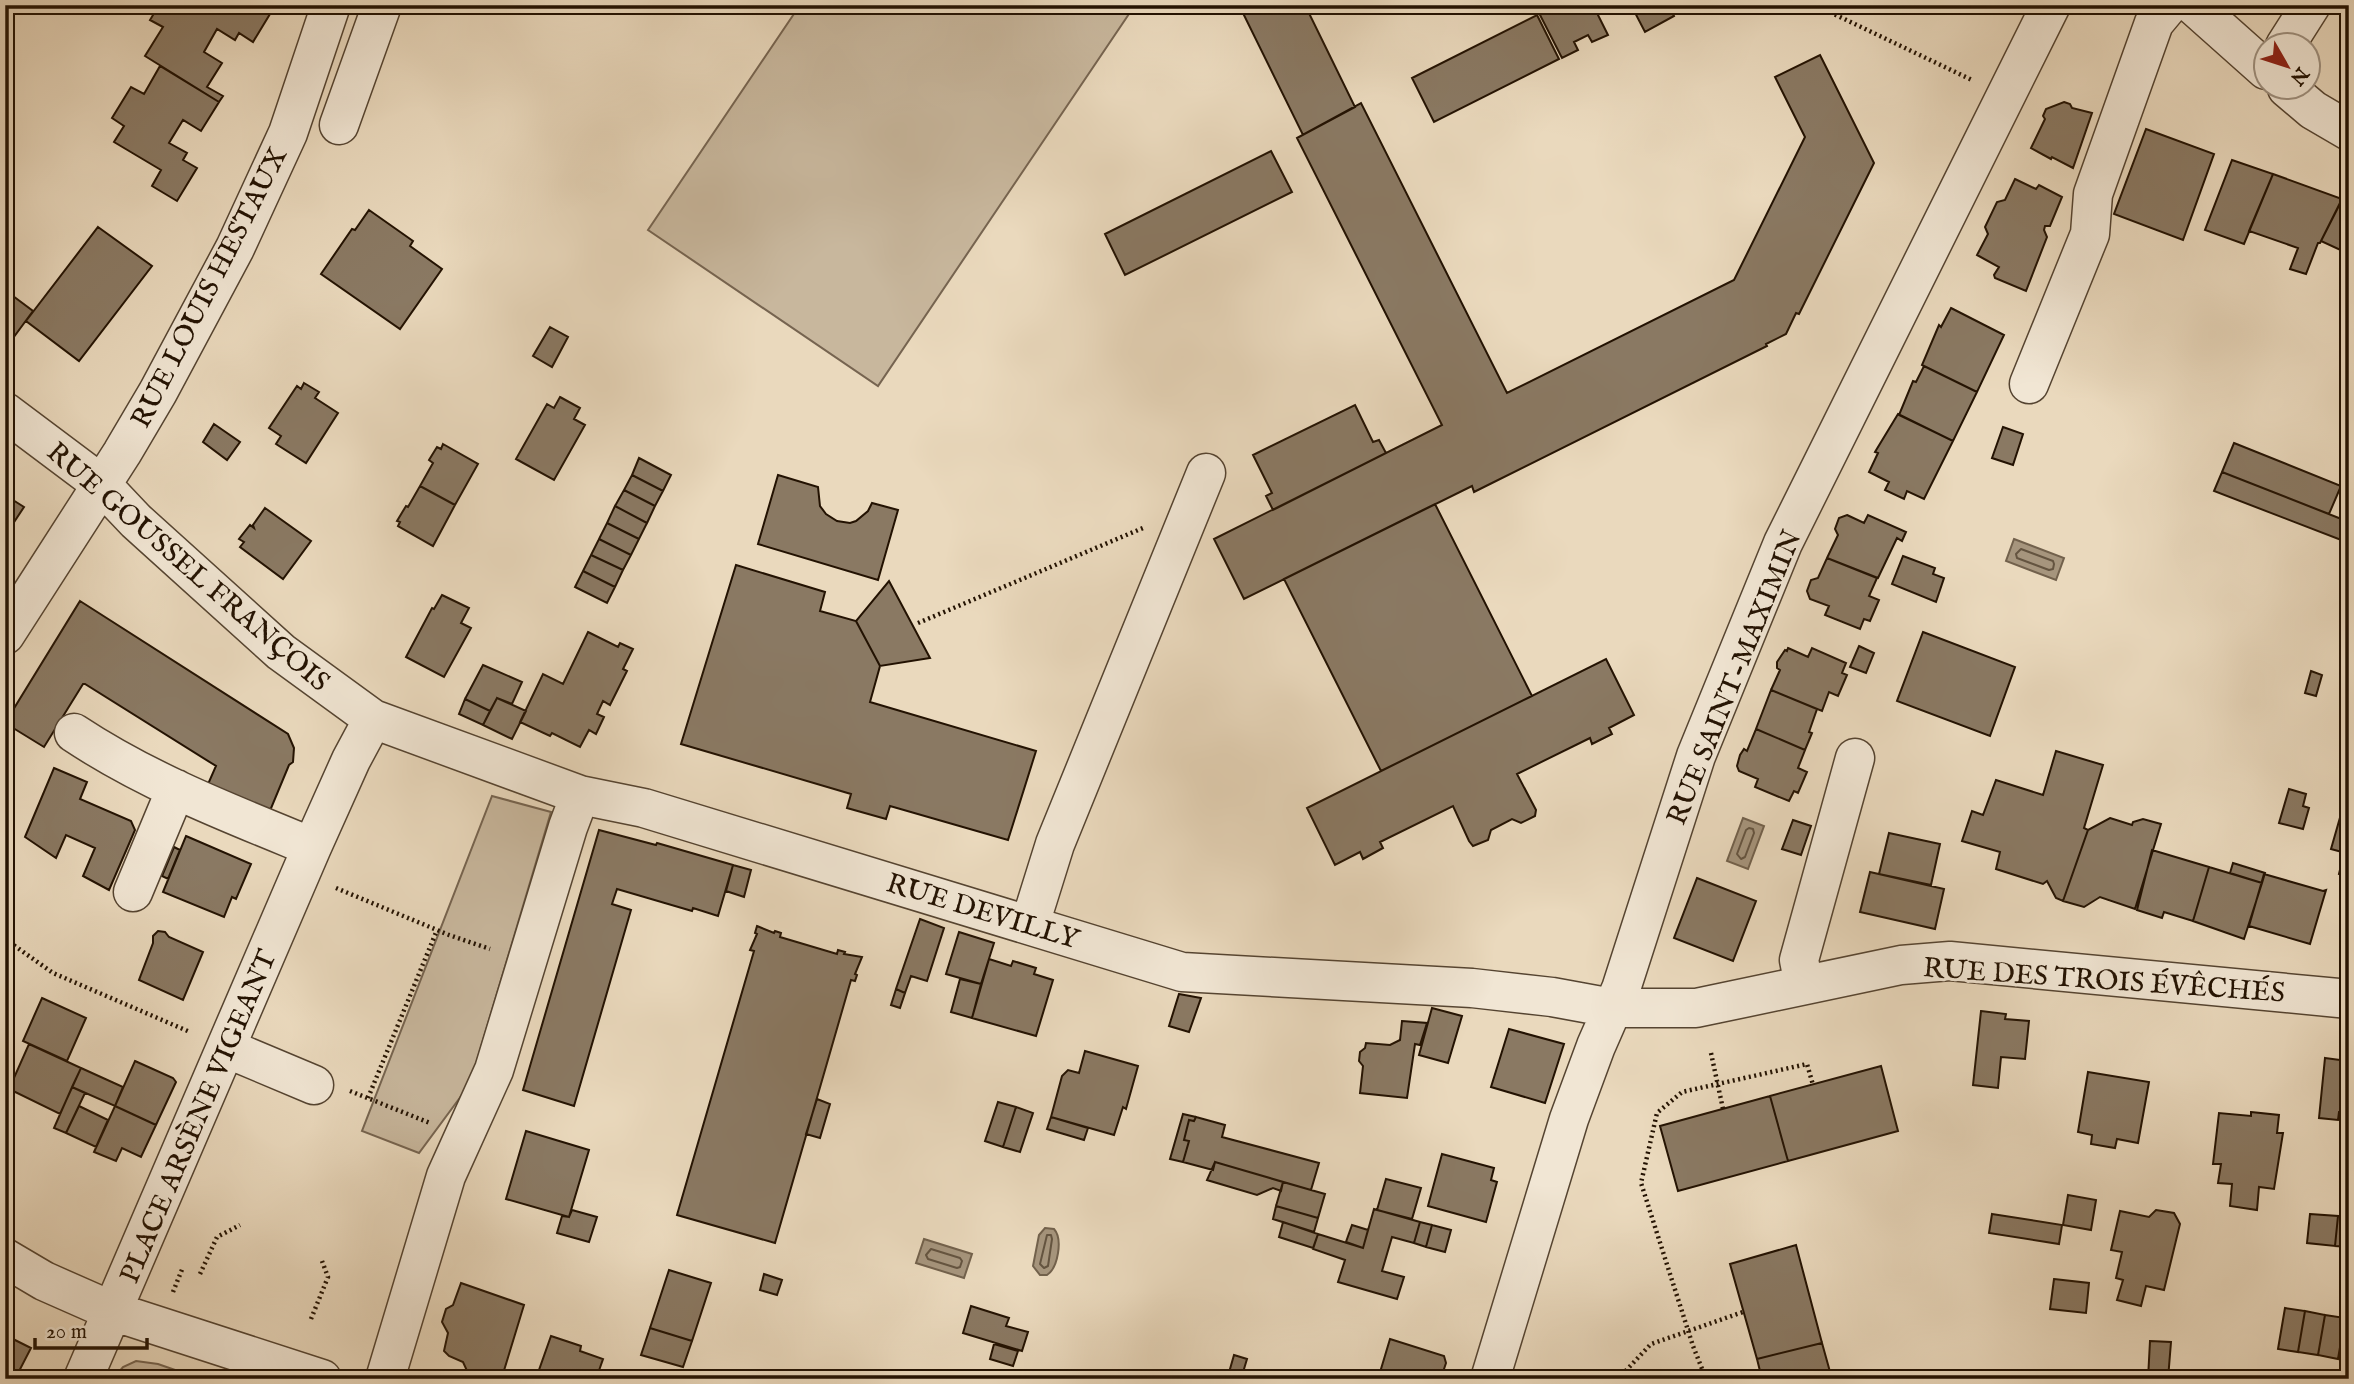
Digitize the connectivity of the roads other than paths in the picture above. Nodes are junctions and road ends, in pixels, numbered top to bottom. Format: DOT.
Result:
graph roads {
  1 [pos="331,5"];
  2 [pos="382,5"];
  3 [pos="2051,5"];
  4 [pos="2169,5"];
  5 [pos="2193,5"];
  6 [pos="2311,5"];
  7 [pos="2295,32"];
  8 [pos="2252,51"];
  9 [pos="2306,102"];
  10 [pos="339,125"];
  11 [pos="2349,131"];
  12 [pos="2029,384"];
  13 [pos="5,412"];
  14 [pos="1206,472"];
  15 [pos="101,484"];
  16 [pos="5,635"];
  17 [pos="373,719"];
  18 [pos="74,733"];
  19 [pos="1855,758"];
  20 [pos="176,789"];
  21 [pos="580,795"];
  22 [pos="202,825"];
  23 [pos="306,863"];
  24 [pos="133,892"];
  25 [pos="1030,924"];
  26 [pos="1804,985"];
  27 [pos="2348,988"];
  28 [pos="1612,1008"];
  29 [pos="226,1048"];
  30 [pos="328,1087"];
  31 [pos="5,1258"];
  32 [pos="112,1311"];
  33 [pos="83,1379"];
  34 [pos="322,1379"];
  35 [pos="385,1379"];
  36 [pos="1490,1379"];
  1 -- 15 [label="street, RUE LOUIS HESTAUX"];
  2 -- 10 [label="street"];
  3 -- 28 [label="street, RUE SAINT-MAXIMIN"];
  4 -- 12 [label="street"];
  5 -- 8 [label="street"];
  6 -- 7 [label="street"];
  9 -- 11 [label="street"];
  13 -- 15 [label="street, RUE GOUSSEL FRANÇOIS"];
  14 -- 25 [label="street"];
  15 -- 16 [label="street, RUE LOUIS HESTAUX"];
  15 -- 17 [label="street, RUE GOUSSEL FRANÇOIS"];
  17 -- 21 [label="street, RUE DEVILLY"];
  17 -- 23 [label="street, PLACE ARSÈNE VIGEANT"];
  18 -- 20 [label="street"];
  19 -- 26 [label="street"];
  20 -- 23 [label="street"];
  20 -- 24 [label="street"];
  21 -- 25 [label="street, RUE DEVILLY"];
  21 -- 35 [label="street"];
  22 -- 23 [label="street"];
  23 -- 29 [label="street, PLACE ARSÈNE VIGEANT"];
  25 -- 28 [label="street, RUE DEVILLY"];
  26 -- 27 [label="street, RUE DES TROIS ÉVÊCHÉS"];
  26 -- 28 [label="street, RUE DES TROIS ÉVÊCHÉS"];
  28 -- 36 [label="street, RUE SAINT-MAXIMIN"];
  29 -- 30 [label="street"];
  29 -- 32 [label="street, PLACE ARSÈNE VIGEANT"];
  31 -- 32 [label="street"];
  32 -- 33 [label="street"];
  32 -- 34 [label="street, PLACE ARSÈNE VIGEANT"];
}
